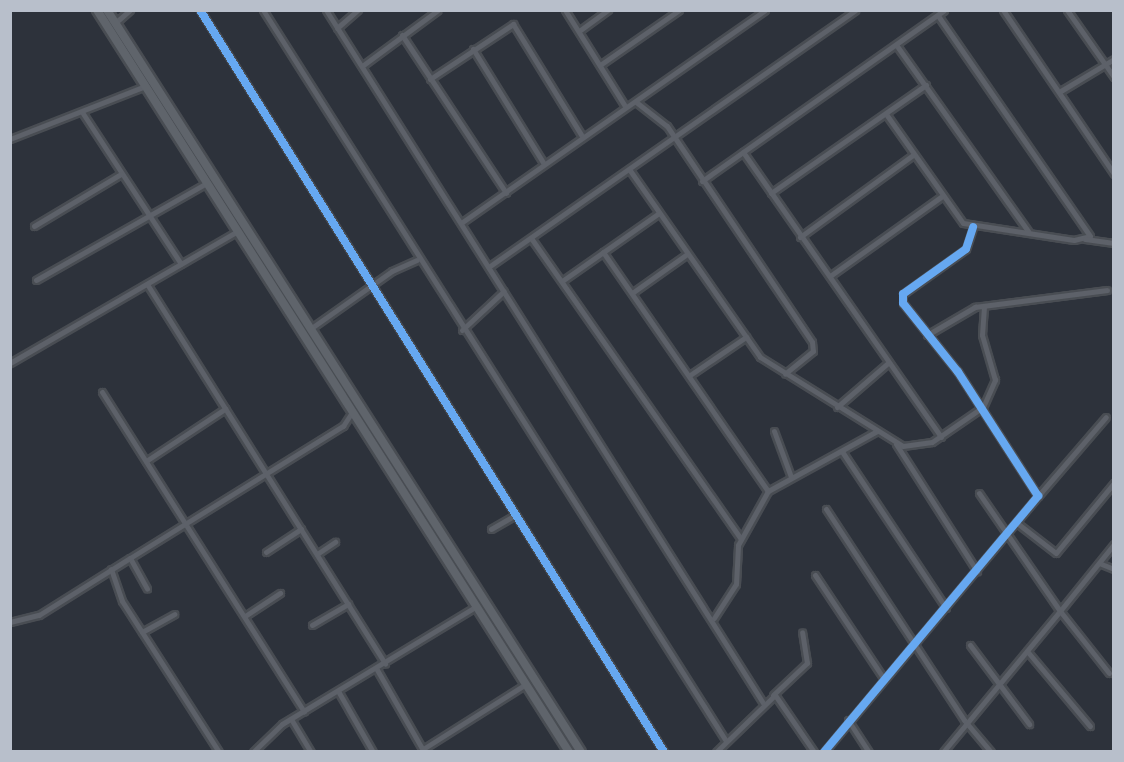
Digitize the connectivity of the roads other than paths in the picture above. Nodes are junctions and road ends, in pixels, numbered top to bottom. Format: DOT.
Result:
graph roads {
  1 [pos="97,10"];
  2 [pos="107,10"];
  3 [pos="130,10"];
  4 [pos="200,10"];
  5 [pos="263,10"];
  6 [pos="326,10"];
  7 [pos="358,10"];
  8 [pos="438,10"];
  9 [pos="565,10"];
  10 [pos="608,10"];
  11 [pos="679,10"];
  12 [pos="765,10"];
  13 [pos="855,10"];
  14 [pos="944,10"];
  15 [pos="1003,10"];
  16 [pos="1067,10"];
  17 [pos="938,16"];
  18 [pos="115,23"];
  19 [pos="337,28"];
  20 [pos="579,31"];
  21 [pos="402,35"];
  22 [pos="897,46"];
  23 [pos="473,49"];
  24 [pos="1113,59"];
  25 [pos="135,63"];
  26 [pos="600,65"];
  27 [pos="1105,65"];
  28 [pos="362,66"];
  29 [pos="1113,77"];
  30 [pos="430,79"];
  31 [pos="926,85"];
  32 [pos="143,87"];
  33 [pos="1059,92"];
  34 [pos="636,102"];
  35 [pos="625,106"];
  36 [pos="82,112"];
  37 [pos="886,114"];
  38 [pos="582,136"];
  39 [pos="670,137"];
  40 [pos="10,139"];
  41 [pos="743,152"];
  42 [pos="913,154"];
  43 [pos="544,164"];
  44 [pos="629,169"];
  45 [pos="121,174"];
  46 [pos="1113,174"];
  47 [pos="702,181"];
  48 [pos="205,184"];
  49 [pos="506,193"];
  50 [pos="771,193"];
  51 [pos="942,196"];
  52 [pos="659,213"];
  53 [pos="149,216"];
  54 [pos="461,223"];
  55 [pos="34,226"];
  56 [pos="973,227"];
  57 [pos="1028,231"];
  58 [pos="236,232"];
  59 [pos="800,237"];
  60 [pos="531,238"];
  61 [pos="1084,239"];
  62 [pos="1113,243"];
  63 [pos="603,252"];
  64 [pos="687,254"];
  65 [pos="416,259"];
  66 [pos="181,264"];
  67 [pos="490,266"];
  68 [pos="830,276"];
  69 [pos="36,280"];
  70 [pos="562,281"];
  71 [pos="147,284"];
  72 [pos="371,286"];
  73 [pos="1107,290"];
  74 [pos="504,291"];
  75 [pos="632,293"];
  76 [pos="984,306"];
  77 [pos="310,329"];
  78 [pos="462,330"];
  79 [pos="927,334"];
  80 [pos="746,337"];
  81 [pos="10,363"];
  82 [pos="888,363"];
  83 [pos="784,374"];
  84 [pos="690,375"];
  85 [pos="102,392"];
  86 [pos="837,407"];
  87 [pos="982,407"];
  88 [pos="225,409"];
  89 [pos="352,412"];
  90 [pos="1106,417"];
  91 [pos="774,431"];
  92 [pos="877,431"];
  93 [pos="941,436"];
  94 [pos="895,442"];
  95 [pos="843,453"];
  96 [pos="147,461"];
  97 [pos="397,464"];
  98 [pos="388,469"];
  99 [pos="265,474"];
  100 [pos="791,477"];
  101 [pos="1113,483"];
  102 [pos="768,491"];
  103 [pos="979,493"];
  104 [pos="1038,496"];
  105 [pos="826,509"];
  106 [pos="515,515"];
  107 [pos="186,523"];
  108 [pos="1017,523"];
  109 [pos="491,529"];
  110 [pos="301,530"];
  111 [pos="1008,534"];
  112 [pos="741,539"];
  113 [pos="335,542"];
  114 [pos="1113,544"];
  115 [pos="266,552"];
  116 [pos="317,554"];
  117 [pos="130,558"];
  118 [pos="1099,563"];
  119 [pos="111,569"];
  120 [pos="1113,570"];
  121 [pos="977,571"];
  122 [pos="815,575"];
  123 [pos="147,589"];
  124 [pos="280,593"];
  125 [pos="348,603"];
  126 [pos="477,606"];
  127 [pos="946,608"];
  128 [pos="1060,611"];
  129 [pos="174,614"];
  130 [pos="244,616"];
  131 [pos="714,618"];
  132 [pos="10,622"];
  133 [pos="312,625"];
  134 [pos="142,632"];
  135 [pos="802,632"];
  136 [pos="914,642"];
  137 [pos="970,645"];
  138 [pos="1027,651"];
  139 [pos="385,663"];
  140 [pos="376,668"];
  141 [pos="1108,673"];
  142 [pos="882,676"];
  143 [pos="526,684"];
  144 [pos="997,686"];
  145 [pos="338,691"];
  146 [pos="772,695"];
  147 [pos="763,703"];
  148 [pos="304,712"];
  149 [pos="291,719"];
  150 [pos="848,720"];
  151 [pos="966,723"];
  152 [pos="1029,724"];
  153 [pos="1090,726"];
  154 [pos="726,741"];
  155 [pos="424,750"];
  156 [pos="219,752"];
  157 [pos="253,752"];
  158 [pos="311,752"];
  159 [pos="373,752"];
  160 [pos="569,752"];
  161 [pos="581,752"];
  162 [pos="664,752"];
  163 [pos="716,752"];
  164 [pos="814,752"];
  165 [pos="824,752"];
  166 [pos="869,752"];
  167 [pos="943,752"];
  168 [pos="991,752"];
  1 -- 25 [label="main road"];
  2 -- 18 [label="main road"];
  3 -- 18 [label="street"];
  4 -- 72 [label="street"];
  5 -- 65 [label="street"];
  6 -- 19 [label="street"];
  7 -- 19 [label="street"];
  8 -- 21 [label="street"];
  9 -- 20 [label="street"];
  10 -- 20 [label="street"];
  11 -- 26 [label="street"];
  12 -- 34 [label="street"];
  13 -- 39 [label="street"];
  14 -- 17 [label="street"];
  15 -- 33 [label="street"];
  16 -- 27 [label="street"];
  17 -- 22 [label="street"];
  17 -- 61 [label="street"];
  18 -- 25 [label="main road"];
  19 -- 28 [label="street"];
  20 -- 26 [label="street"];
  21 -- 28 [label="street"];
  21 -- 30 [label="street"];
  22 -- 31 [label="street"];
  22 -- 41 [label="street"];
  23 -- 30 [label="street"];
  23 -- 38 [label="street"];
  23 -- 43 [label="street"];
  24 -- 27 [label="street"];
  25 -- 32 [label="main road"];
  25 -- 77 [label="main road"];
  26 -- 35 [label="street"];
  27 -- 29 [label="street"];
  27 -- 33 [label="street"];
  28 -- 54 [label="street"];
  30 -- 49 [label="street"];
  31 -- 37 [label="street"];
  31 -- 57 [label="street"];
  32 -- 36 [label="street"];
  32 -- 48 [label="main road"];
  33 -- 46 [label="street"];
  34 -- 35 [label="street"];
  34 -- 39 [label="street"];
  35 -- 38 [label="street"];
  36 -- 40 [label="street"];
  36 -- 45 [label="street"];
  37 -- 42 [label="street"];
  37 -- 50 [label="street"];
  38 -- 43 [label="street"];
  39 -- 44 [label="street"];
  39 -- 47 [label="street"];
  41 -- 47 [label="street"];
  41 -- 50 [label="street"];
  42 -- 51 [label="street"];
  42 -- 59 [label="street"];
  43 -- 49 [label="street"];
  44 -- 52 [label="street"];
  44 -- 60 [label="street"];
  45 -- 53 [label="street"];
  45 -- 55 [label="street"];
  47 -- 83 [label="street"];
  48 -- 53 [label="street"];
  48 -- 58 [label="main road"];
  49 -- 54 [label="street"];
  50 -- 59 [label="street"];
  51 -- 56 [label="street"];
  51 -- 68 [label="street"];
  52 -- 63 [label="street"];
  52 -- 64 [label="street"];
  53 -- 66 [label="street"];
  53 -- 69 [label="street"];
  54 -- 67 [label="street"];
  56 -- 57 [label="street"];
  56 -- 79 [label="street"];
  57 -- 61 [label="street"];
  58 -- 66 [label="street"];
  58 -- 89 [label="main road"];
  59 -- 68 [label="street"];
  60 -- 67 [label="street"];
  60 -- 70 [label="street"];
  61 -- 62 [label="street"];
  63 -- 70 [label="street"];
  63 -- 75 [label="street"];
  64 -- 75 [label="street"];
  64 -- 80 [label="street"];
  65 -- 72 [label="street"];
  65 -- 78 [label="street"];
  66 -- 71 [label="street"];
  67 -- 74 [label="street"];
  68 -- 82 [label="street"];
  70 -- 112 [label="street"];
  71 -- 81 [label="street"];
  71 -- 88 [label="street"];
  72 -- 77 [label="street"];
  72 -- 106 [label="street"];
  73 -- 76 [label="street"];
  74 -- 78 [label="street"];
  74 -- 131 [label="street"];
  75 -- 84 [label="street"];
  76 -- 79 [label="street"];
  76 -- 87 [label="street"];
  77 -- 97 [label="main road"];
  78 -- 154 [label="street"];
  79 -- 87 [label="street"];
  80 -- 83 [label="street"];
  80 -- 84 [label="street"];
  82 -- 86 [label="street"];
  82 -- 93 [label="street"];
  83 -- 86 [label="street"];
  84 -- 102 [label="street"];
  85 -- 96 [label="street"];
  86 -- 92 [label="street"];
  87 -- 93 [label="street"];
  87 -- 104 [label="street"];
  88 -- 96 [label="street"];
  88 -- 99 [label="street"];
  89 -- 98 [label="main road"];
  89 -- 99 [label="street"];
  90 -- 104 [label="street"];
  91 -- 100 [label="street"];
  92 -- 94 [label="street"];
  92 -- 95 [label="street"];
  93 -- 94 [label="street"];
  94 -- 121 [label="street"];
  95 -- 100 [label="street"];
  95 -- 127 [label="street"];
  96 -- 107 [label="street"];
  97 -- 98 [label="main road"];
  97 -- 161 [label="main road"];
  98 -- 126 [label="main road"];
  99 -- 107 [label="street"];
  99 -- 110 [label="street"];
  100 -- 102 [label="street"];
  101 -- 108 [label="street"];
  102 -- 112 [label="street"];
  103 -- 111 [label="street"];
  104 -- 108 [label="street"];
  105 -- 136 [label="street"];
  106 -- 109 [label="street"];
  106 -- 162 [label="street"];
  107 -- 117 [label="street"];
  107 -- 130 [label="street"];
  108 -- 111 [label="street"];
  110 -- 115 [label="street"];
  110 -- 116 [label="street"];
  111 -- 121 [label="street"];
  111 -- 128 [label="street"];
  112 -- 131 [label="street"];
  113 -- 116 [label="street"];
  114 -- 118 [label="street"];
  116 -- 125 [label="street"];
  117 -- 119 [label="street"];
  117 -- 123 [label="street"];
  118 -- 120 [label="street"];
  118 -- 128 [label="street"];
  119 -- 132 [label="street"];
  119 -- 134 [label="street"];
  121 -- 127 [label="street"];
  122 -- 142 [label="street"];
  124 -- 130 [label="street"];
  125 -- 133 [label="street"];
  125 -- 139 [label="street"];
  126 -- 139 [label="street"];
  126 -- 143 [label="main road"];
  127 -- 136 [label="street"];
  128 -- 138 [label="street"];
  128 -- 141 [label="street"];
  129 -- 134 [label="street"];
  130 -- 148 [label="street"];
  131 -- 147 [label="street"];
  134 -- 156 [label="street"];
  135 -- 146 [label="street"];
  136 -- 142 [label="street"];
  136 -- 151 [label="street"];
  137 -- 144 [label="street"];
  138 -- 144 [label="street"];
  138 -- 153 [label="street"];
  139 -- 140 [label="street"];
  140 -- 145 [label="street"];
  140 -- 155 [label="street"];
  142 -- 150 [label="street"];
  143 -- 155 [label="street"];
  143 -- 160 [label="main road"];
  144 -- 151 [label="street"];
  144 -- 152 [label="street"];
  145 -- 148 [label="street"];
  145 -- 159 [label="street"];
  146 -- 147 [label="street"];
  146 -- 164 [label="street"];
  147 -- 154 [label="street"];
  148 -- 149 [label="street"];
  149 -- 157 [label="street"];
  149 -- 158 [label="street"];
  150 -- 165 [label="street"];
  150 -- 166 [label="street"];
  151 -- 167 [label="street"];
  151 -- 168 [label="street"];
  154 -- 163 [label="street"];
}
